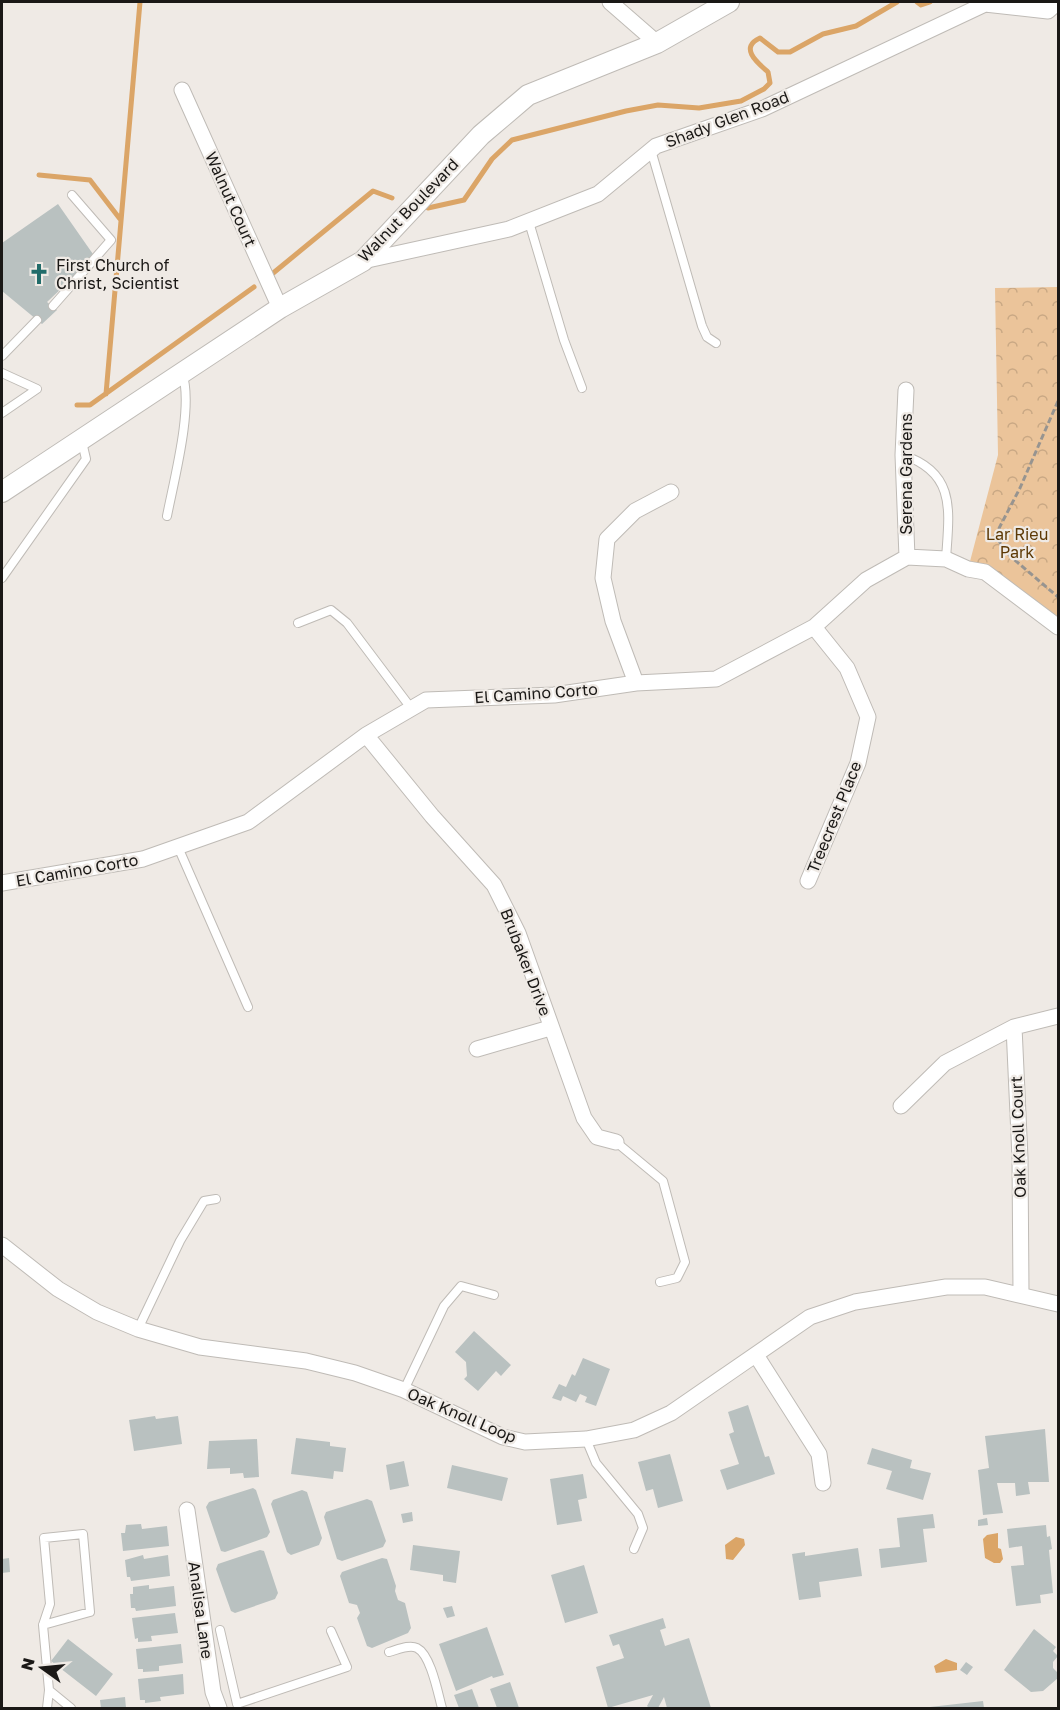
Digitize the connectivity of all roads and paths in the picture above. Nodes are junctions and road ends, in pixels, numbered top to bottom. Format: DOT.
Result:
graph roads {
  1 [pos="610,2"];
  2 [pos="729,2"];
  3 [pos="1058,2"];
  4 [pos="657,43"];
  5 [pos="183,90"];
  6 [pos="651,150"];
  7 [pos="72,195"];
  8 [pos="528,222"];
  9 [pos="363,261"];
  10 [pos="52,306"];
  11 [pos="280,308"];
  12 [pos="38,320"];
  13 [pos="716,343"];
  14 [pos="2,356"];
  15 [pos="182,372"];
  16 [pos="2,373"];
  17 [pos="582,388"];
  18 [pos="906,390"];
  19 [pos="1059,401"];
  20 [pos="2,413"];
  21 [pos="81,437"];
  22 [pos="903,455"];
  23 [pos="2,492"];
  24 [pos="671,492"];
  25 [pos="167,516"];
  26 [pos="907,557"];
  27 [pos="946,560"];
  28 [pos="2,579"];
  29 [pos="1059,597"];
  30 [pos="298,623"];
  31 [pos="814,627"];
  32 [pos="1059,627"];
  33 [pos="636,683"];
  34 [pos="411,708"];
  35 [pos="366,735"];
  36 [pos="178,847"];
  37 [pos="808,881"];
  38 [pos="2,883"];
  39 [pos="248,1007"];
  40 [pos="1059,1016"];
  41 [pos="1014,1027"];
  42 [pos="550,1028"];
  43 [pos="477,1049"];
  44 [pos="901,1106"];
  45 [pos="616,1142"];
  46 [pos="216,1199"];
  47 [pos="2,1245"];
  48 [pos="660,1282"];
  49 [pos="1021,1293"];
  50 [pos="494,1295"];
  51 [pos="1059,1304"];
  52 [pos="138,1329"];
  53 [pos="756,1355"];
  54 [pos="404,1390"];
  55 [pos="586,1439"];
  56 [pos="823,1483"];
  57 [pos="187,1510"];
  58 [pos="634,1549"];
  59 [pos="43,1625"];
  60 [pos="220,1630"];
  61 [pos="331,1631"];
  62 [pos="389,1652"];
  63 [pos="49,1690"];
  64 [pos="47,1708"];
  65 [pos="71,1708"];
  66 [pos="219,1708"];
  67 [pos="442,1708"];
  1 -- 4 [label="street"];
  2 -- 4 [label="street, Walnut Boulevard"];
  3 -- 6 [label="street, Shady Glen Road"];
  4 -- 9 [label="street, Walnut Boulevard"];
  5 -- 11 [label="street, Walnut Court"];
  6 -- 8 [label="street, Shady Glen Road"];
  6 -- 13 [label="lane"];
  7 -- 10 [label="lane"];
  8 -- 9 [label="street, Shady Glen Road"];
  8 -- 17 [label="lane"];
  9 -- 11 [label="street, Walnut Boulevard"];
  11 -- 15 [label="street, Walnut Boulevard"];
  12 -- 14 [label="lane"];
  15 -- 21 [label="street, Walnut Boulevard"];
  15 -- 25 [label="lane"];
  16 -- 20 [label="lane"];
  18 -- 22 [label="street, Serena Gardens"];
  19 -- 29 [label="path"];
  21 -- 23 [label="street, Walnut Boulevard"];
  21 -- 28 [label="lane"];
  22 -- 26 [label="street, Serena Gardens"];
  22 -- 27 [label="lane"];
  24 -- 33 [label="street"];
  26 -- 27 [label="street"];
  26 -- 31 [label="street, El Camino Corto"];
  27 -- 32 [label="street"];
  30 -- 34 [label="lane"];
  31 -- 33 [label="street, El Camino Corto"];
  31 -- 37 [label="street, Treecrest Place"];
  33 -- 34 [label="street, El Camino Corto"];
  34 -- 35 [label="street, El Camino Corto"];
  35 -- 36 [label="street, El Camino Corto"];
  35 -- 42 [label="street, Brubaker Drive"];
  36 -- 38 [label="street, El Camino Corto"];
  36 -- 39 [label="lane"];
  40 -- 41 [label="street"];
  41 -- 44 [label="street"];
  41 -- 49 [label="street, Oak Knoll Court"];
  42 -- 43 [label="street"];
  42 -- 45 [label="street, Brubaker Drive"];
  45 -- 48 [label="lane"];
  46 -- 52 [label="lane"];
  47 -- 52 [label="street, Oak Knoll Loop"];
  49 -- 51 [label="street, Oak Knoll Loop"];
  49 -- 53 [label="street, Oak Knoll Loop"];
  50 -- 54 [label="lane"];
  52 -- 54 [label="street, Oak Knoll Loop"];
  53 -- 55 [label="street, Oak Knoll Loop"];
  53 -- 56 [label="street"];
  54 -- 55 [label="street, Oak Knoll Loop"];
  55 -- 58 [label="lane"];
  57 -- 66 [label="street, Analisa Lane"];
  59 -- 59 [label="lane"];
  59 -- 63 [label="lane"];
  60 -- 61 [label="lane"];
  62 -- 67 [label="lane"];
  63 -- 64 [label="lane"];
  63 -- 65 [label="lane"];
}
